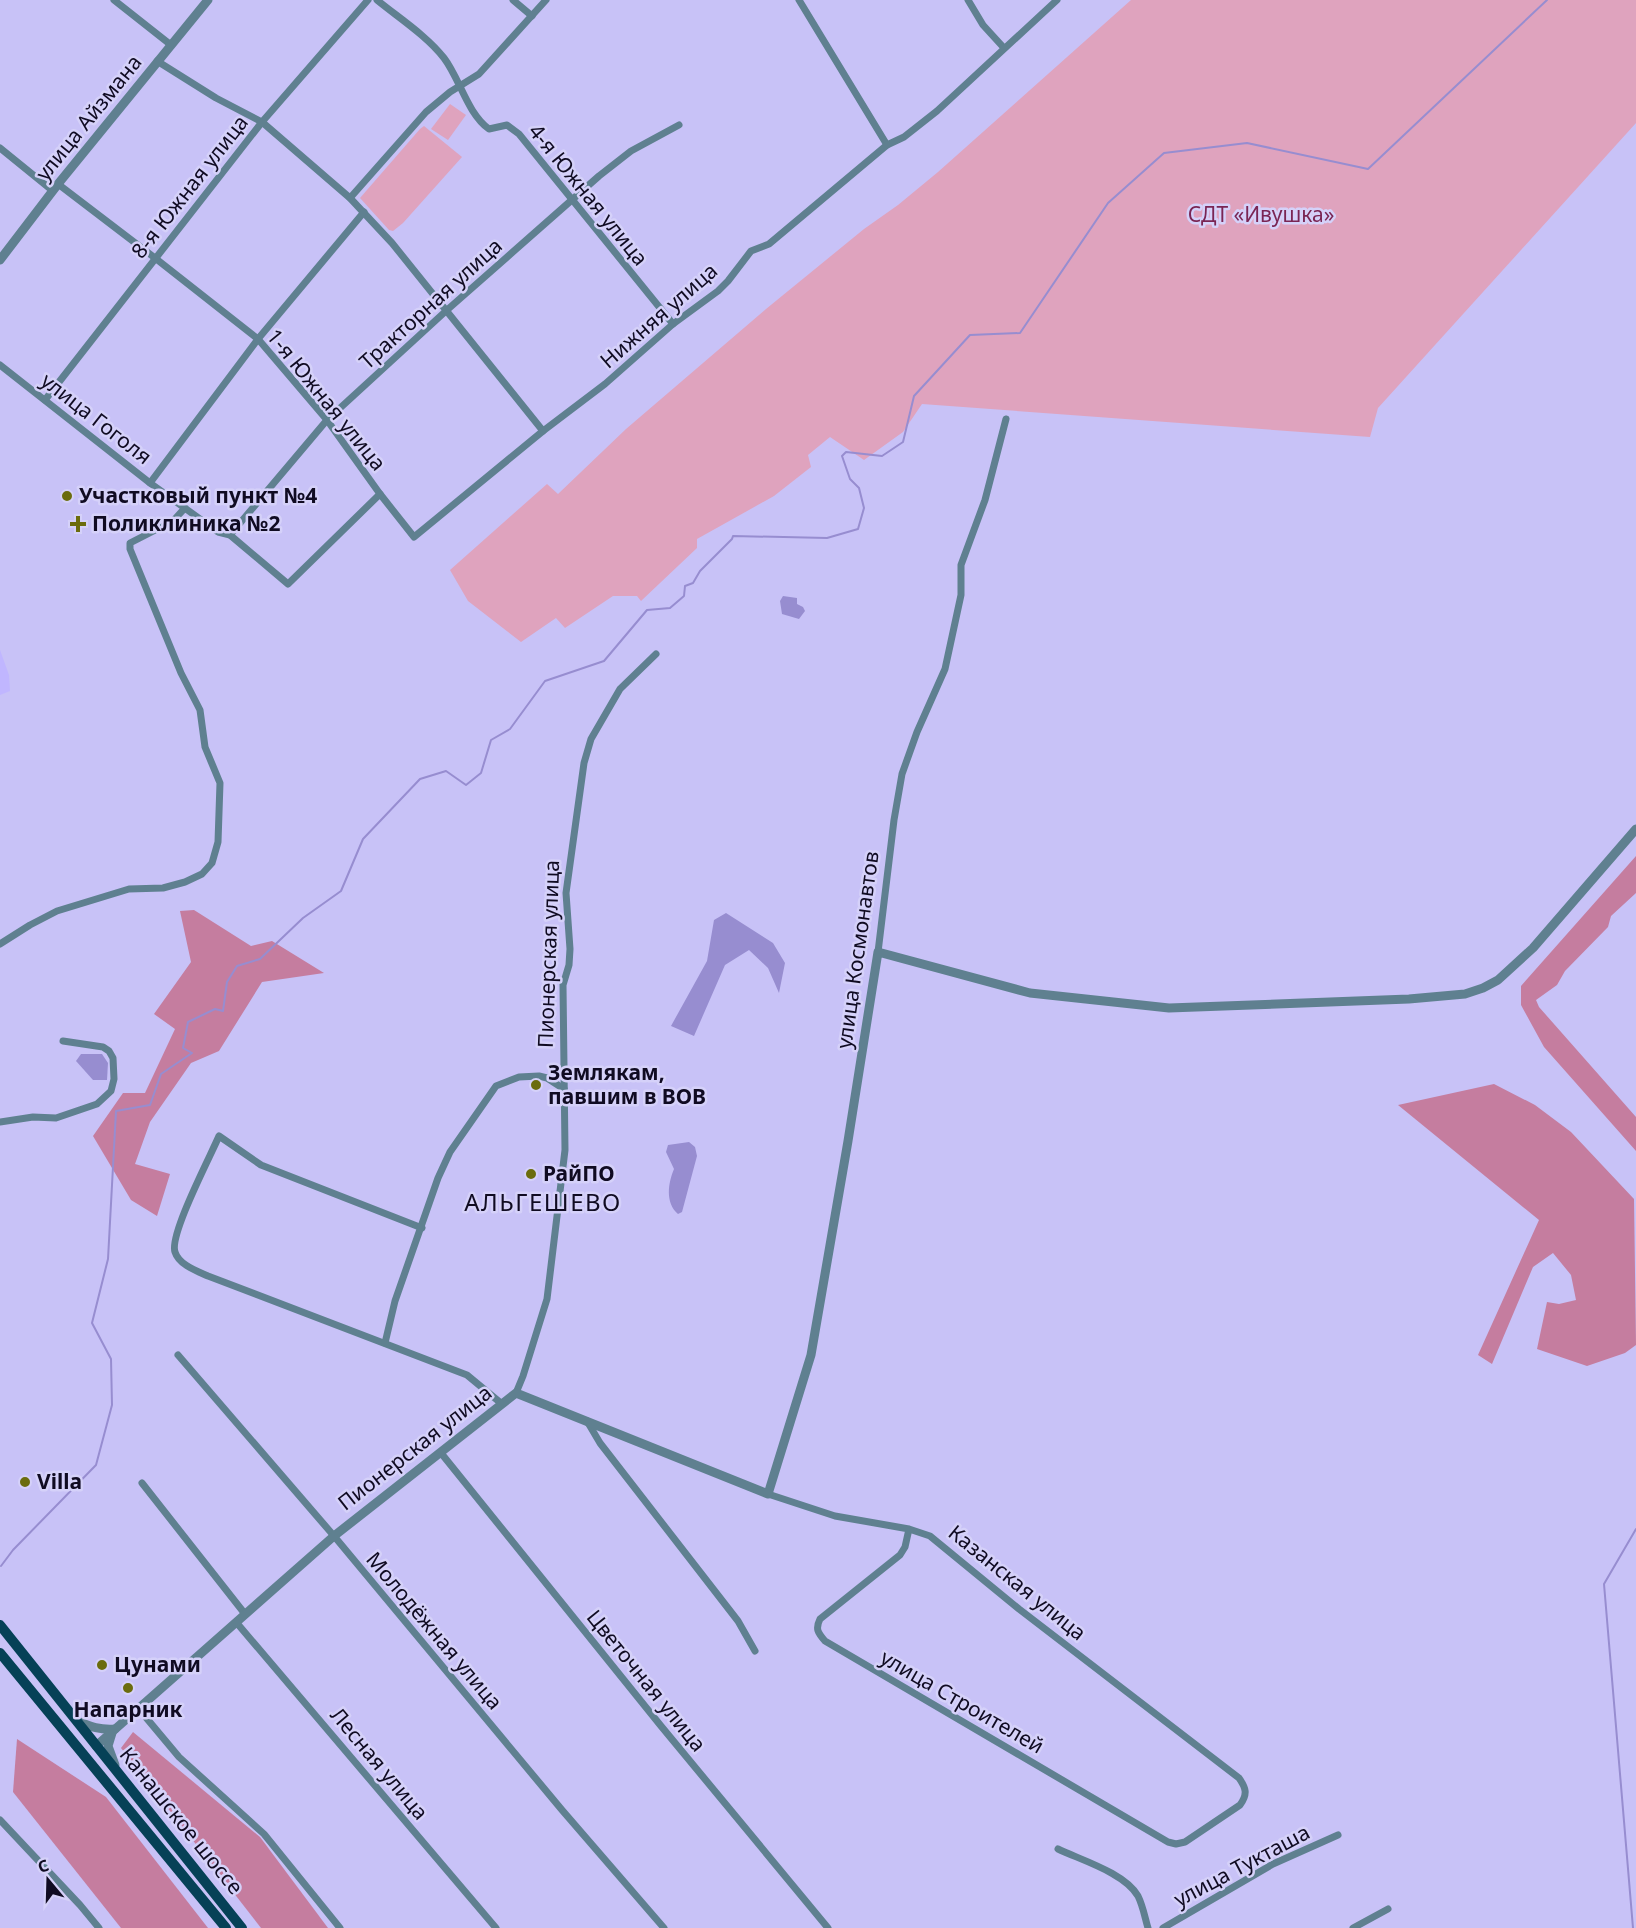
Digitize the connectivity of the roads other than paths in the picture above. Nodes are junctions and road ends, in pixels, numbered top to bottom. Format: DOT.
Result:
graph roads {
  1 [pos="114,0"];
  2 [pos="208,0"];
  3 [pos="368,0"];
  4 [pos="377,0"];
  5 [pos="513,0"];
  6 [pos="546,0"];
  7 [pos="799,0"];
  8 [pos="968,0"];
  9 [pos="1057,0"];
  10 [pos="531,16"];
  11 [pos="171,45"];
  12 [pos="1004,48"];
  13 [pos="157,61"];
  14 [pos="460,87"];
  15 [pos="262,122"];
  16 [pos="679,125"];
  17 [pos="887,145"];
  18 [pos="0,148"];
  19 [pos="56,187"];
  20 [pos="350,198"];
  21 [pos="572,201"];
  22 [pos="364,212"];
  23 [pos="155,258"];
  24 [pos="0,260"];
  25 [pos="447,310"];
  26 [pos="673,324"];
  27 [pos="258,339"];
  28 [pos="0,365"];
  29 [pos="45,400"];
  30 [pos="1006,419"];
  31 [pos="327,420"];
  32 [pos="543,431"];
  33 [pos="150,483"];
  34 [pos="380,494"];
  35 [pos="185,508"];
  36 [pos="230,535"];
  37 [pos="414,537"];
  38 [pos="656,654"];
  39 [pos="1636,829"];
  40 [pos="0,944"];
  41 [pos="878,952"];
  42 [pos="63,1041"];
  43 [pos="564,1089"];
  44 [pos="0,1122"];
  45 [pos="422,1228"];
  46 [pos="385,1343"];
  47 [pos="178,1355"];
  48 [pos="516,1393"];
  49 [pos="502,1404"];
  50 [pos="587,1421"];
  51 [pos="441,1453"];
  52 [pos="142,1483"];
  53 [pos="768,1494"];
  54 [pos="909,1529"];
  55 [pos="334,1536"];
  56 [pos="245,1614"];
  57 [pos="236,1622"];
  58 [pos="0,1625"];
  59 [pos="755,1651"];
  60 [pos="0,1653"];
  61 [pos="138,1708"];
  62 [pos="74,1719"];
  63 [pos="115,1729"];
  64 [pos="96,1746"];
  65 [pos="84,1756"];
  66 [pos="120,1777"];
  67 [pos="0,1820"];
  68 [pos="1218,1821"];
  69 [pos="1338,1835"];
  70 [pos="1058,1849"];
  71 [pos="1388,1909"];
  72 [pos="99,1928"];
  73 [pos="226,1928"];
  74 [pos="242,1928"];
  75 [pos="340,1928"];
  76 [pos="496,1928"];
  77 [pos="664,1928"];
  78 [pos="828,1928"];
  79 [pos="1148,1928"];
  80 [pos="1163,1928"];
  81 [pos="1353,1928"];
  1 -- 11 [label="street"];
  2 -- 11 [label="street, улица Айзмана"];
  3 -- 15 [label="street, 8-я Южная улица"];
  4 -- 14 [label="street, 4-я Южная улица"];
  5 -- 10 [label="street"];
  6 -- 10 [label="street"];
  7 -- 17 [label="street"];
  8 -- 12 [label="street"];
  9 -- 12 [label="street, Нижняя улица"];
  10 -- 14 [label="street"];
  11 -- 13 [label="street, улица Айзмана"];
  12 -- 17 [label="street, Нижняя улица"];
  13 -- 15 [label="street"];
  13 -- 19 [label="street, улица Айзмана"];
  14 -- 20 [label="street"];
  14 -- 21 [label="street, 4-я Южная улица"];
  15 -- 20 [label="street"];
  15 -- 23 [label="street, 8-я Южная улица"];
  16 -- 21 [label="street, Тракторная улица"];
  17 -- 26 [label="street, Нижняя улица"];
  18 -- 19 [label="street, 1-я Южная улица"];
  19 -- 23 [label="street, 1-я Южная улица"];
  19 -- 24 [label="street, улица Айзмана"];
  20 -- 22 [label="street"];
  21 -- 25 [label="street, Тракторная улица"];
  21 -- 26 [label="street, 4-я Южная улица"];
  22 -- 25 [label="street"];
  22 -- 27 [label="street"];
  23 -- 27 [label="street, 1-я Южная улица"];
  23 -- 29 [label="street, 8-я Южная улица"];
  25 -- 31 [label="street, Тракторная улица"];
  25 -- 32 [label="street"];
  26 -- 32 [label="street, Нижняя улица"];
  27 -- 31 [label="street, 1-я Южная улица"];
  27 -- 33 [label="street"];
  28 -- 29 [label="street, улица Гоголя"];
  29 -- 33 [label="street, улица Гоголя"];
  30 -- 41 [label="street, улица Космонавтов"];
  31 -- 34 [label="street, 1-я Южная улица"];
  31 -- 36 [label="street, Тракторная улица"];
  32 -- 37 [label="street, Нижняя улица"];
  33 -- 35 [label="street, улица Гоголя"];
  34 -- 36 [label="street, улица Гоголя"];
  34 -- 37 [label="street, 1-я Южная улица"];
  35 -- 36 [label="street, улица Гоголя"];
  35 -- 40 [label="street"];
  38 -- 43 [label="street, Пионерская улица"];
  39 -- 41 [label="street"];
  41 -- 53 [label="street, улица Космонавтов"];
  42 -- 44 [label="street"];
  43 -- 45 [label="street"];
  43 -- 48 [label="street, Пионерская улица"];
  45 -- 46 [label="street"];
  45 -- 46 [label="street"];
  46 -- 49 [label="street"];
  47 -- 55 [label="street, Молодёжная улица"];
  48 -- 49 [label="street, Пионерская улица"];
  48 -- 50 [label="street, Казанская улица"];
  49 -- 51 [label="street, Пионерская улица"];
  50 -- 53 [label="street, Казанская улица"];
  50 -- 59 [label="street"];
  51 -- 55 [label="street, Пионерская улица"];
  51 -- 78 [label="street, Цветочная улица"];
  52 -- 56 [label="street"];
  53 -- 54 [label="street, Казанская улица"];
  54 -- 68 [label="street, Казанская улица"];
  54 -- 68 [label="street, улица Строителей"];
  55 -- 56 [label="street, Пионерская улица"];
  55 -- 77 [label="street, Молодёжная улица"];
  56 -- 57 [label="street, Пионерская улица"];
  57 -- 61 [label="street, Пионерская улица"];
  57 -- 76 [label="street, Лесная улица"];
  58 -- 62 [label="main road, Канашское шоссе"];
  60 -- 65 [label="main road, Канашское шоссе"];
  61 -- 63 [label="street, Пионерская улица"];
  61 -- 75 [label="street"];
  62 -- 63 [label="street"];
  62 -- 64 [label="main road, Канашское шоссе"];
  63 -- 64 [label="street, Пионерская улица"];
  63 -- 66 [label="street"];
  64 -- 65 [label="main road, Пионерская улица"];
  64 -- 66 [label="main road, Канашское шоссе"];
  65 -- 73 [label="main road, Канашское шоссе"];
  66 -- 74 [label="main road, Канашское шоссе"];
  67 -- 72 [label="street"];
  69 -- 80 [label="street, улица Тукташа"];
  70 -- 79 [label="street"];
  71 -- 81 [label="street"];
}
